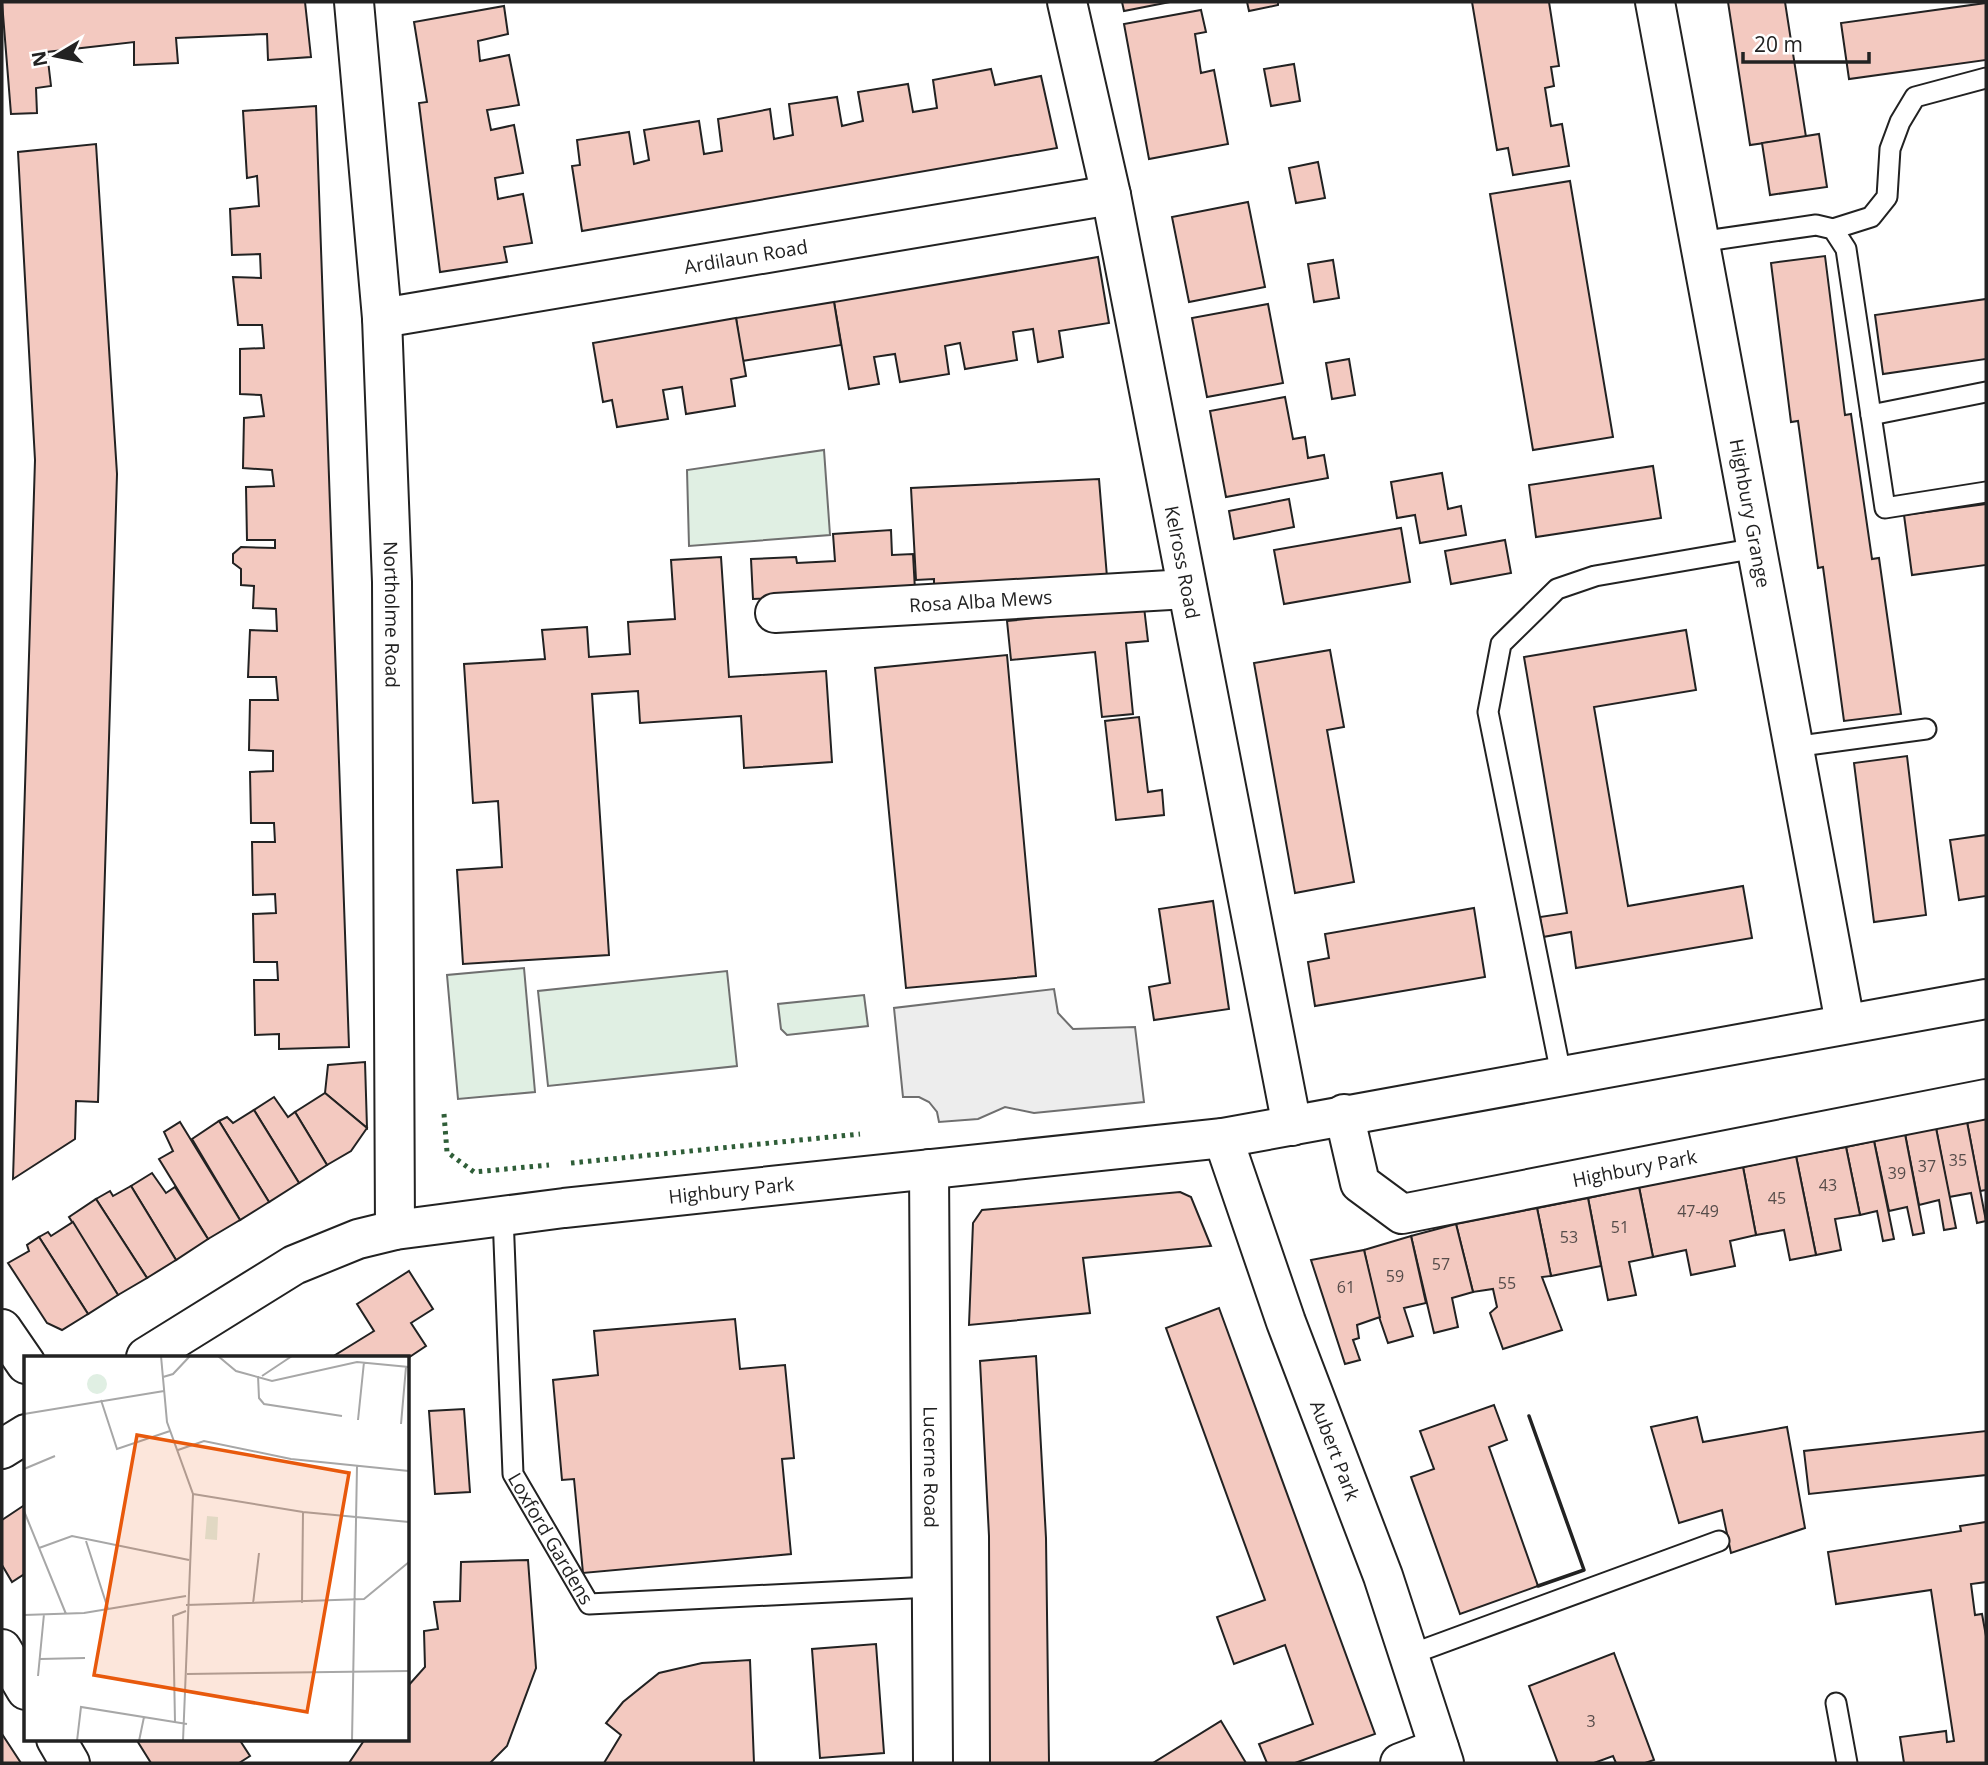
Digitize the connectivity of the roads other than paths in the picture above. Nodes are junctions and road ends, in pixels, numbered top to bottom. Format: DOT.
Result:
graph roads {
  1 [pos="354,2"];
  2 [pos="1067,2"];
  3 [pos="1655,2"];
  4 [pos="1986,78"];
  5 [pos="1111,195"];
  6 [pos="1833,229"];
  7 [pos="1699,242"];
  8 [pos="382,318"];
  9 [pos="1986,392"];
  10 [pos="1871,415"];
  11 [pos="1986,492"];
  12 [pos="1757,548"];
  13 [pos="1187,589"];
  14 [pos="775,613"];
  15 [pos="1927,729"];
  16 [pos="1793,747"];
  17 [pos="1986,999"];
  18 [pos="1845,1023"];
  19 [pos="1562,1074"];
  20 [pos="1986,1099"];
  21 [pos="1344,1115"];
  22 [pos="1292,1126"];
  23 [pos="1223,1138"];
  24 [pos="929,1170"];
  25 [pos="503,1215"];
  26 [pos="395,1230"];
  27 [pos="2,1329"];
  28 [pos="148,1356"];
  29 [pos="24,1361"];
  30 [pos="24,1435"];
  31 [pos="2,1449"];
  32 [pos="1719,1541"];
  33 [pos="931,1587"];
  34 [pos="2,1649"];
  35 [pos="1409,1655"];
  36 [pos="24,1686"];
  37 [pos="1836,1703"];
  38 [pos="57,1740"];
  39 [pos="1442,1756"];
  40 [pos="70,1763"];
  41 [pos="933,1763"];
  42 [pos="1400,1763"];
  43 [pos="1847,1763"];
  1 -- 8 [label="street, Northolme Road"];
  2 -- 5 [label="street, Kelross Road"];
  3 -- 7 [label="street, Highbury Grange"];
  4 -- 6 [label="lane"];
  5 -- 8 [label="street, Ardilaun Road"];
  5 -- 13 [label="street, Kelross Road"];
  6 -- 7 [label="lane"];
  6 -- 10 [label="lane"];
  7 -- 12 [label="street, Highbury Grange"];
  8 -- 26 [label="street, Northolme Road"];
  9 -- 10 [label="lane"];
  10 -- 11 [label="lane"];
  12 -- 16 [label="street, Highbury Grange"];
  12 -- 19 [label="lane"];
  13 -- 14 [label="street, Rosa Alba Mews"];
  13 -- 22 [label="street, Kelross Road"];
  15 -- 16 [label="lane"];
  16 -- 18 [label="street, Highbury Grange"];
  17 -- 18 [label="street, Highbury Park"];
  18 -- 19 [label="street, Highbury Park"];
  19 -- 21 [label="street, Highbury Park"];
  20 -- 21 [label="street, Highbury Park"];
  21 -- 22 [label="street, Highbury Park"];
  22 -- 23 [label="street, Highbury Park"];
  23 -- 24 [label="street, Highbury Park"];
  23 -- 35 [label="street, Aubert Park"];
  24 -- 25 [label="street, Highbury Park"];
  24 -- 33 [label="street, Lucerne Road"];
  25 -- 26 [label="street, Highbury Park"];
  25 -- 33 [label="lane, Loxford Gardens"];
  26 -- 28 [label="street, Highbury Park"];
  27 -- 29 [label="street"];
  30 -- 31 [label="street"];
  32 -- 35 [label="lane"];
  33 -- 41 [label="street, Lucerne Road"];
  34 -- 36 [label="street"];
  35 -- 39 [label="street, Aubert Park"];
  37 -- 43 [label="lane"];
  38 -- 40 [label="street"];
  39 -- 42 [label="street"];
}
